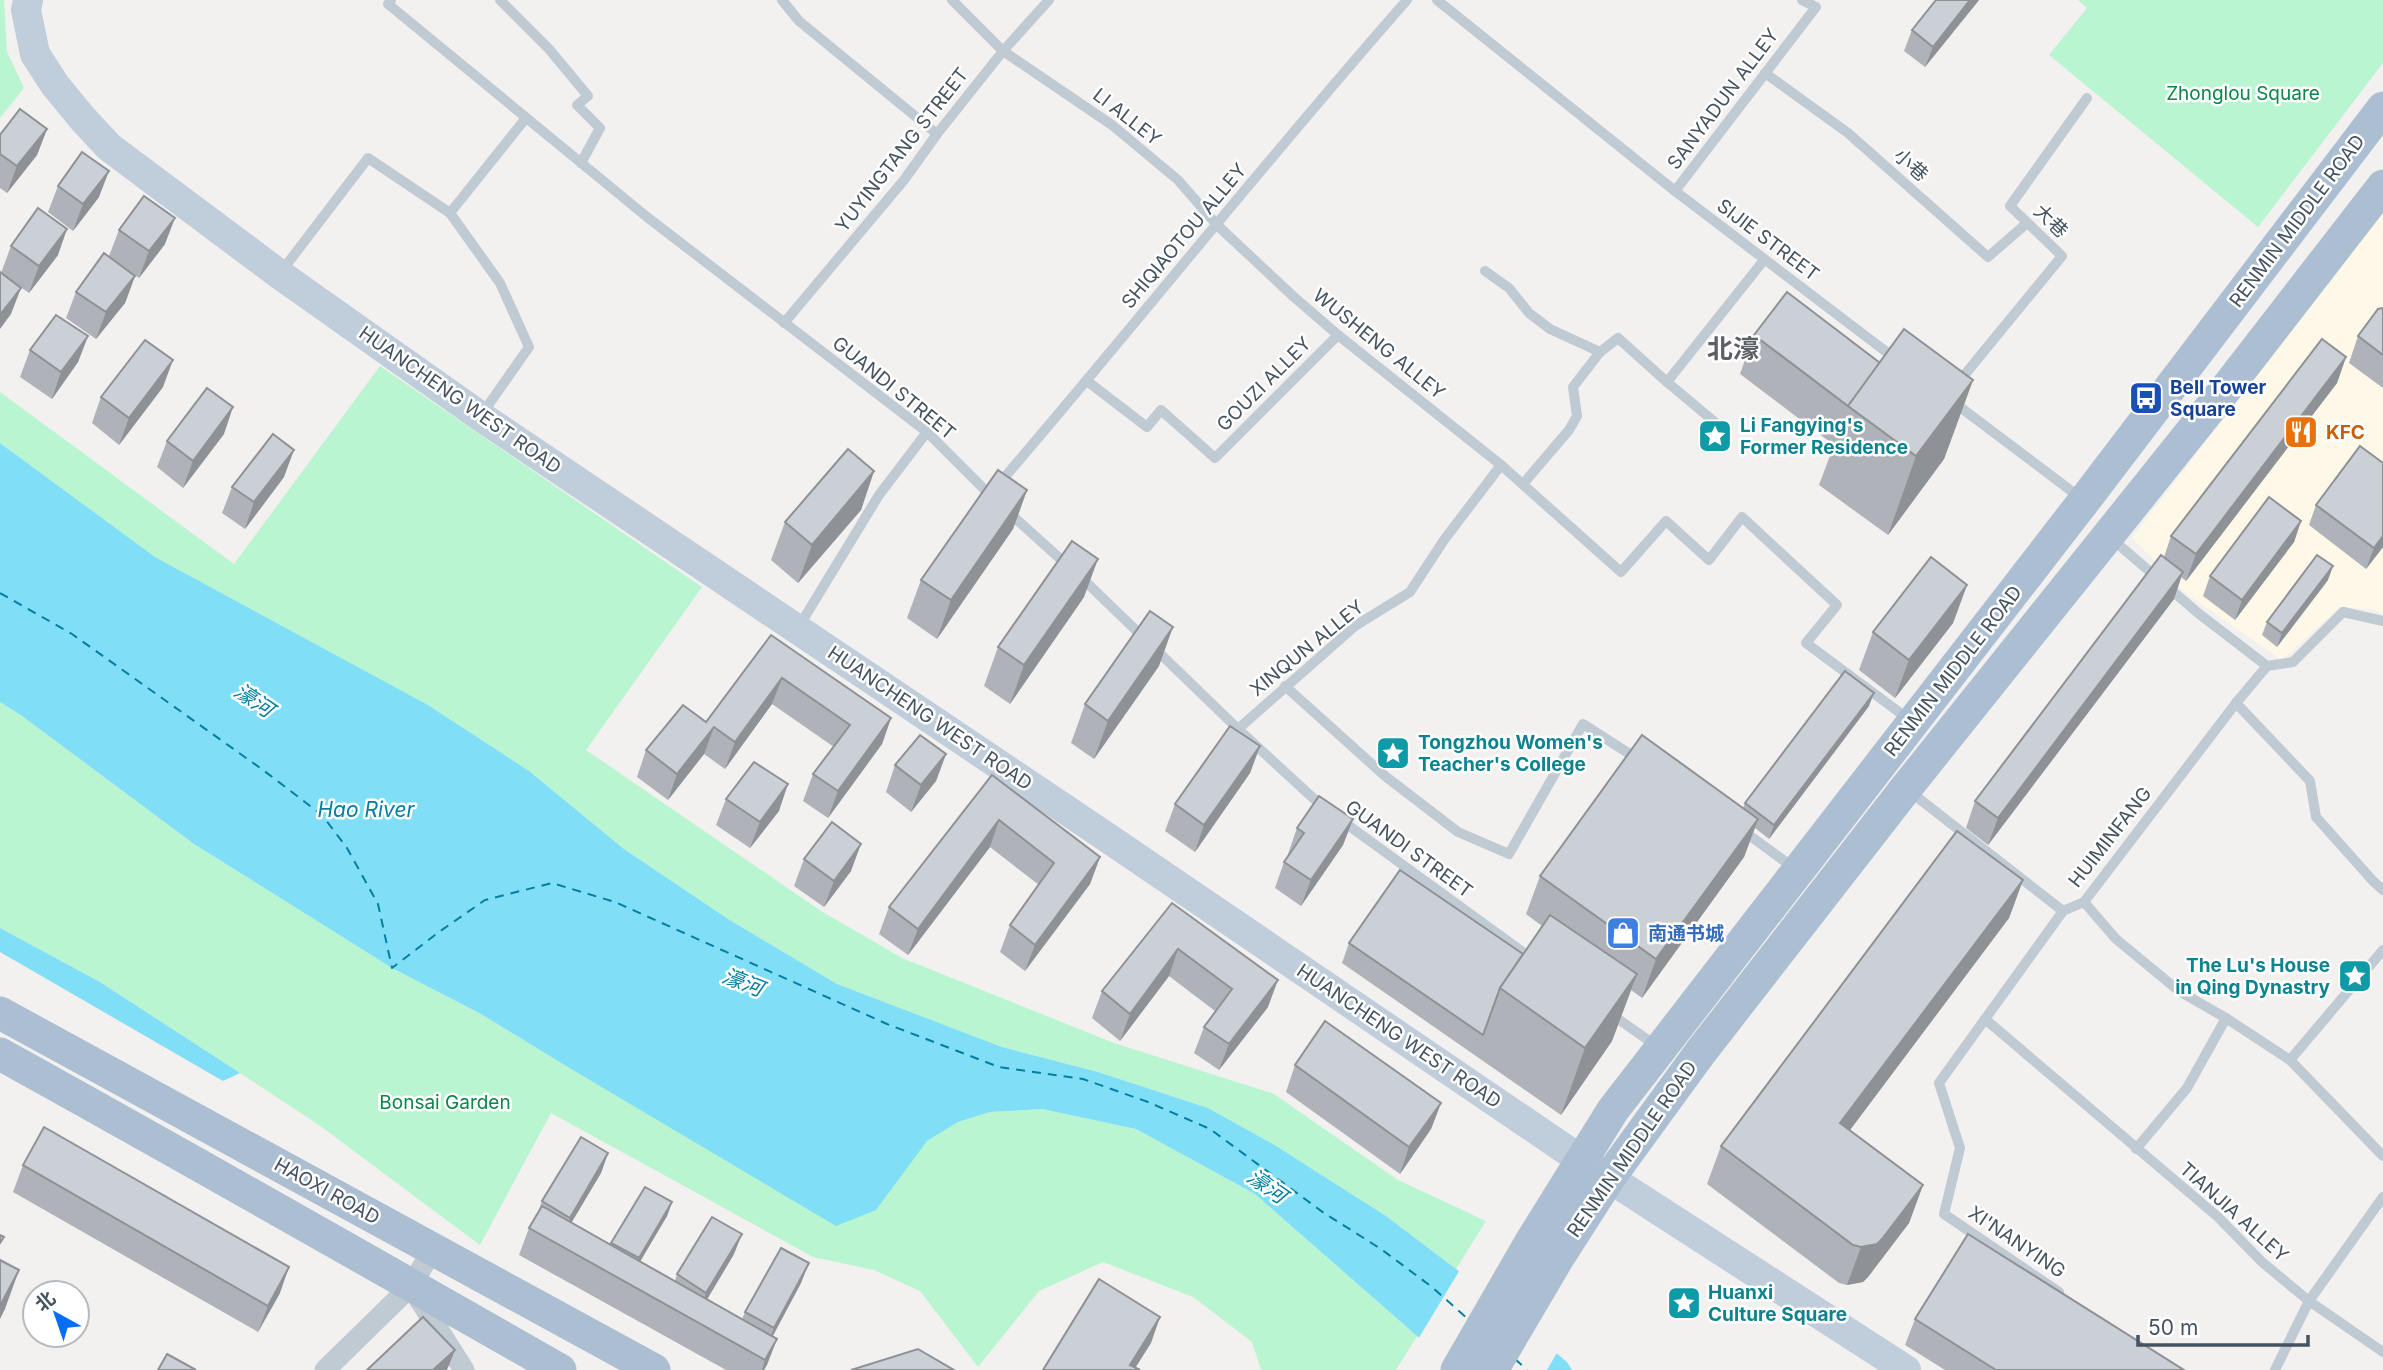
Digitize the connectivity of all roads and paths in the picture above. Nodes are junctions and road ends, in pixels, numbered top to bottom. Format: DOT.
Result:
graph roads {
  1 [pos="28,0"];
  2 [pos="500,0"];
  3 [pos="782,0"];
  4 [pos="952,0"];
  5 [pos="1049,0"];
  6 [pos="1407,0"];
  7 [pos="1437,0"];
  8 [pos="1802,0"];
  9 [pos="389,2"];
  10 [pos="1003,51"];
  11 [pos="1765,73"];
  12 [pos="2087,98"];
  13 [pos="2383,108"];
  14 [pos="526,118"];
  15 [pos="937,134"];
  16 [pos="581,163"];
  17 [pos="2383,186"];
  18 [pos="1675,191"];
  19 [pos="450,213"];
  20 [pos="2027,223"];
  21 [pos="1216,225"];
  22 [pos="1764,260"];
  23 [pos="1485,271"];
  24 [pos="279,274"];
  25 [pos="784,323"];
  26 [pos="1338,335"];
  27 [pos="1600,352"];
  28 [pos="1903,365"];
  29 [pos="1087,381"];
  30 [pos="1667,382"];
  31 [pos="480,416"];
  32 [pos="1723,429"];
  33 [pos="927,432"];
  34 [pos="1501,465"];
  35 [pos="1523,484"];
  36 [pos="989,495"];
  37 [pos="2084,501"];
  38 [pos="2107,535"];
  39 [pos="2383,621"];
  40 [pos="797,628"];
  41 [pos="2267,666"];
  42 [pos="1285,687"];
  43 [pos="2236,702"];
  44 [pos="1913,723"];
  45 [pos="1238,729"];
  46 [pos="1651,768"];
  47 [pos="1906,788"];
  48 [pos="1730,822"];
  49 [pos="1798,870"];
  50 [pos="2383,890"];
  51 [pos="2084,902"];
  52 [pos="2063,911"];
  53 [pos="2383,951"];
  54 [pos="1548,970"];
  55 [pos="1593,1001"];
  56 [pos="0,1013"];
  57 [pos="2226,1018"];
  58 [pos="1984,1019"];
  59 [pos="1660,1048"];
  60 [pos="0,1054"];
  61 [pos="2290,1060"];
  62 [pos="2136,1149"];
  63 [pos="2383,1156"];
  64 [pos="1581,1160"];
  65 [pos="1609,1178"];
  66 [pos="2383,1197"];
  67 [pos="1944,1214"];
  68 [pos="1545,1248"];
  69 [pos="433,1249"];
  70 [pos="411,1286"];
  71 [pos="2071,1300"];
  72 [pos="2309,1301"];
  73 [pos="2383,1352"];
  74 [pos="325,1370"];
  75 [pos="464,1370"];
  76 [pos="560,1370"];
  77 [pos="654,1370"];
  78 [pos="1457,1370"];
  79 [pos="1492,1370"];
  80 [pos="1906,1370"];
  81 [pos="2275,1370"];
  1 -- 24 [label="street, HUANCHENG WEST ROAD"];
  2 -- 16 [label="lane"];
  3 -- 15 [label="lane"];
  4 -- 10 [label="lane, LI ALLEY"];
  5 -- 10 [label="lane, YUYINGTANG STREET"];
  6 -- 21 [label="lane, SHIQIAOTOU ALLEY"];
  7 -- 18 [label="lane, SIJIE STREET"];
  8 -- 11 [label="lane, SANYADUN ALLEY"];
  9 -- 14 [label="lane, GUANDI STREET"];
  10 -- 15 [label="lane, YUYINGTANG STREET"];
  10 -- 21 [label="lane, LI ALLEY"];
  11 -- 18 [label="lane, SANYADUN ALLEY"];
  11 -- 20 [label="lane, 小巷"];
  12 -- 20 [label="lane, 大巷"];
  13 -- 37 [label="main road, RENMIN MIDDLE ROAD"];
  14 -- 16 [label="lane, GUANDI STREET"];
  14 -- 19 [label="lane"];
  15 -- 25 [label="lane, YUYINGTANG STREET"];
  16 -- 25 [label="lane, GUANDI STREET"];
  17 -- 38 [label="main road, RENMIN MIDDLE ROAD"];
  18 -- 22 [label="lane, SIJIE STREET"];
  19 -- 24 [label="lane"];
  19 -- 31 [label="lane"];
  20 -- 37 [label="lane, 大巷"];
  21 -- 26 [label="lane, WUSHENG ALLEY"];
  21 -- 29 [label="lane, SHIQIAOTOU ALLEY"];
  22 -- 28 [label="lane, SIJIE STREET"];
  22 -- 30 [label="lane"];
  23 -- 27 [label="lane"];
  24 -- 31 [label="street, HUANCHENG WEST ROAD"];
  25 -- 33 [label="lane, GUANDI STREET"];
  26 -- 29 [label="lane, GOUZI ALLEY"];
  26 -- 34 [label="lane, WUSHENG ALLEY"];
  27 -- 30 [label="lane"];
  27 -- 35 [label="lane"];
  29 -- 36 [label="lane, SHIQIAOTOU ALLEY"];
  30 -- 32 [label="lane"];
  31 -- 40 [label="street, HUANCHENG WEST ROAD"];
  33 -- 36 [label="lane, GUANDI STREET"];
  33 -- 40 [label="lane"];
  34 -- 35 [label="lane, WUSHENG ALLEY"];
  34 -- 42 [label="lane, XINQUN ALLEY"];
  35 -- 44 [label="lane, WUSHENG ALLEY"];
  36 -- 45 [label="lane, GUANDI STREET"];
  37 -- 44 [label="main road, RENMIN MIDDLE ROAD"];
  38 -- 41 [label="lane"];
  38 -- 47 [label="main road, RENMIN MIDDLE ROAD"];
  39 -- 41 [label="lane"];
  40 -- 64 [label="street, HUANCHENG WEST ROAD"];
  41 -- 43 [label="lane, HUIMINFANG"];
  42 -- 45 [label="lane, XINQUN ALLEY"];
  42 -- 46 [label="lane"];
  43 -- 50 [label="lane"];
  43 -- 51 [label="lane, HUIMINFANG"];
  44 -- 49 [label="main road, RENMIN MIDDLE ROAD"];
  45 -- 54 [label="lane, GUANDI STREET"];
  47 -- 52 [label="lane"];
  47 -- 65 [label="main road, RENMIN MIDDLE ROAD"];
  48 -- 49 [label="lane"];
  49 -- 59 [label="main road, RENMIN MIDDLE ROAD"];
  51 -- 52 [label="lane, HUIMINFANG"];
  51 -- 57 [label="lane"];
  52 -- 58 [label="lane, HUIMINFANG"];
  53 -- 61 [label="lane"];
  55 -- 59 [label="lane"];
  56 -- 69 [label="main road, HAOXI ROAD"];
  57 -- 61 [label="lane"];
  57 -- 62 [label="lane"];
  58 -- 62 [label="lane, TIANJIA ALLEY"];
  58 -- 67 [label="lane, HUIMINFANG"];
  59 -- 64 [label="main road, RENMIN MIDDLE ROAD"];
  60 -- 70 [label="main road"];
  61 -- 63 [label="lane"];
  62 -- 72 [label="lane, TIANJIA ALLEY"];
  64 -- 65 [label="street, HUANCHENG WEST ROAD"];
  64 -- 68 [label="main road, RENMIN MIDDLE ROAD"];
  65 -- 68 [label="main road, RENMIN MIDDLE ROAD"];
  65 -- 80 [label="street, HUANCHENG WEST ROAD"];
  66 -- 72 [label="lane"];
  67 -- 71 [label="lane, XI'NANYING"];
  68 -- 78 [label="main road"];
  68 -- 79 [label="main road"];
  69 -- 70 [label="street"];
  69 -- 77 [label="main road, HAOXI ROAD"];
  70 -- 74 [label="street"];
  70 -- 75 [label="street"];
  70 -- 76 [label="main road"];
  72 -- 73 [label="lane, TIANJIA ALLEY"];
  72 -- 81 [label="lane"];
}
